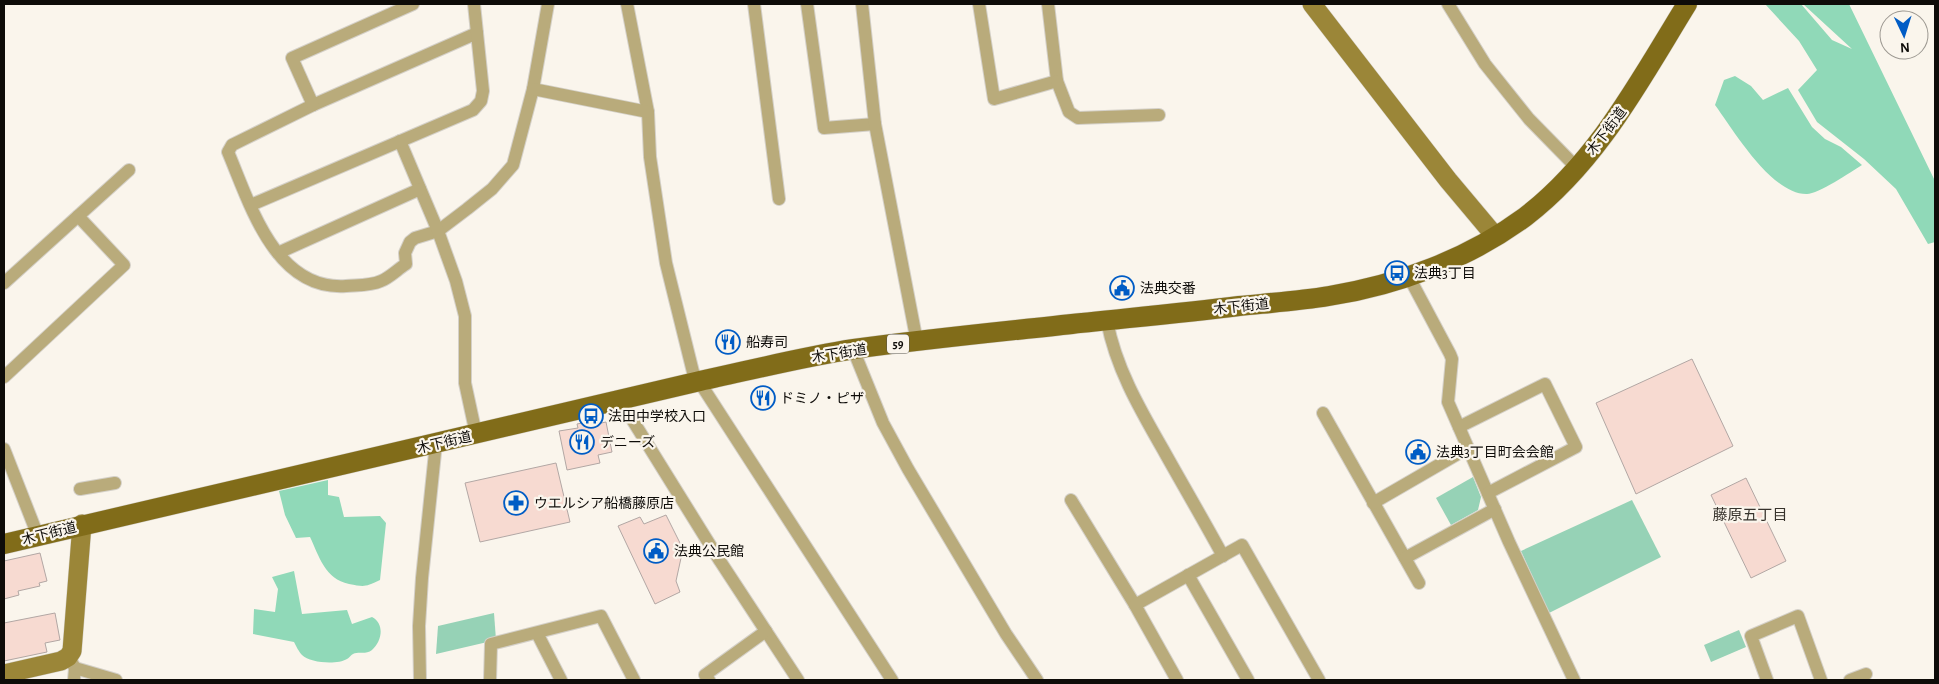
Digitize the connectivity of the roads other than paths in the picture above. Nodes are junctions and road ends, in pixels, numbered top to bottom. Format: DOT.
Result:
graph roads {
  1 [pos="413,4"];
  2 [pos="474,4"];
  3 [pos="548,4"];
  4 [pos="626,4"];
  5 [pos="754,4"];
  6 [pos="807,4"];
  7 [pos="862,4"];
  8 [pos="979,4"];
  9 [pos="1048,4"];
  10 [pos="1312,4"];
  11 [pos="1448,4"];
  12 [pos="1685,4"];
  13 [pos="388,9"];
  14 [pos="477,33"];
  15 [pos="1057,81"];
  16 [pos="532,90"];
  17 [pos="313,105"];
  18 [pos="648,112"];
  19 [pos="1159,115"];
  20 [pos="875,124"];
  21 [pos="400,141"];
  22 [pos="1577,168"];
  23 [pos="129,170"];
  24 [pos="420,189"];
  25 [pos="779,199"];
  26 [pos="251,205"];
  27 [pos="78,216"];
  28 [pos="438,231"];
  29 [pos="1495,236"];
  30 [pos="278,253"];
  31 [pos="1409,276"];
  32 [pos="4,283"];
  33 [pos="1107,321"];
  34 [pos="917,342"];
  35 [pos="853,350"];
  36 [pos="4,377"];
  37 [pos="700,381"];
  38 [pos="620,400"];
  39 [pos="1322,414"];
  40 [pos="1459,426"];
  41 [pos="476,434"];
  42 [pos="436,443"];
  43 [pos="1468,448"];
  44 [pos="4,449"];
  45 [pos="115,483"];
  46 [pos="80,489"];
  47 [pos="1488,493"];
  48 [pos="1071,500"];
  49 [pos="1373,503"];
  50 [pos="1495,509"];
  51 [pos="82,524"];
  52 [pos="38,536"];
  53 [pos="4,544"];
  54 [pos="1223,556"];
  55 [pos="1405,558"];
  56 [pos="1188,575"];
  57 [pos="1419,583"];
  58 [pos="1135,605"];
  59 [pos="766,631"];
  60 [pos="537,632"];
  61 [pos="72,668"];
  62 [pos="4,674"];
  63 [pos="1866,674"];
  64 [pos="116,680"];
  65 [pos="420,680"];
  66 [pos="490,680"];
  67 [pos="561,680"];
  68 [pos="634,680"];
  69 [pos="709,680"];
  70 [pos="798,680"];
  71 [pos="892,680"];
  72 [pos="1037,680"];
  73 [pos="1176,680"];
  74 [pos="1248,680"];
  75 [pos="1320,680"];
  76 [pos="1574,680"];
  77 [pos="1767,680"];
  78 [pos="1821,680"];
  79 [pos="1850,680"];
  1 -- 13 [label="street"];
  2 -- 14 [label="street"];
  3 -- 16 [label="street"];
  4 -- 18 [label="street"];
  5 -- 25 [label="street"];
  6 -- 20 [label="street"];
  7 -- 20 [label="street"];
  8 -- 15 [label="street"];
  9 -- 15 [label="street"];
  10 -- 29 [label="street"];
  11 -- 22 [label="street"];
  12 -- 22 [label="main road, 木下街道 / 59"];
  13 -- 17 [label="street"];
  14 -- 17 [label="street"];
  14 -- 21 [label="street"];
  15 -- 19 [label="street"];
  16 -- 18 [label="street"];
  16 -- 28 [label="street"];
  17 -- 26 [label="street"];
  18 -- 37 [label="street"];
  20 -- 34 [label="street"];
  21 -- 24 [label="street"];
  21 -- 26 [label="street"];
  22 -- 29 [label="main road, 木下街道 / 59"];
  23 -- 27 [label="street"];
  24 -- 28 [label="street"];
  24 -- 30 [label="street"];
  26 -- 30 [label="street"];
  27 -- 32 [label="street"];
  27 -- 36 [label="street"];
  28 -- 30 [label="street"];
  28 -- 41 [label="street"];
  29 -- 31 [label="main road, 木下街道 / 59"];
  31 -- 33 [label="main road, 木下街道 / 59"];
  31 -- 40 [label="street"];
  33 -- 34 [label="main road, 木下街道 / 59"];
  33 -- 54 [label="street"];
  34 -- 35 [label="main road, 木下街道 / 59"];
  35 -- 37 [label="main road, 木下街道 / 59"];
  35 -- 72 [label="street"];
  37 -- 38 [label="main road, 木下街道 / 59"];
  37 -- 71 [label="street"];
  38 -- 41 [label="main road, 木下街道 / 59"];
  38 -- 59 [label="street"];
  39 -- 49 [label="street"];
  40 -- 43 [label="street"];
  40 -- 47 [label="street"];
  41 -- 42 [label="main road, 木下街道 / 59"];
  42 -- 51 [label="main road, 木下街道 / 59"];
  42 -- 65 [label="street"];
  43 -- 47 [label="street"];
  43 -- 49 [label="street"];
  44 -- 52 [label="street"];
  45 -- 46 [label="street"];
  47 -- 50 [label="street"];
  48 -- 58 [label="street"];
  49 -- 55 [label="street"];
  50 -- 55 [label="street"];
  50 -- 76 [label="street"];
  51 -- 52 [label="main road, 木下街道 / 59"];
  51 -- 61 [label="street"];
  52 -- 53 [label="main road, 木下街道 / 59"];
  54 -- 56 [label="street"];
  54 -- 75 [label="street"];
  55 -- 57 [label="street"];
  56 -- 58 [label="street"];
  56 -- 74 [label="street"];
  58 -- 73 [label="street"];
  59 -- 69 [label="street"];
  59 -- 70 [label="street"];
  60 -- 66 [label="street"];
  60 -- 67 [label="street"];
  60 -- 68 [label="street"];
  61 -- 62 [label="street"];
  61 -- 64 [label="street"];
  63 -- 79 [label="street"];
  77 -- 78 [label="street"];
}
